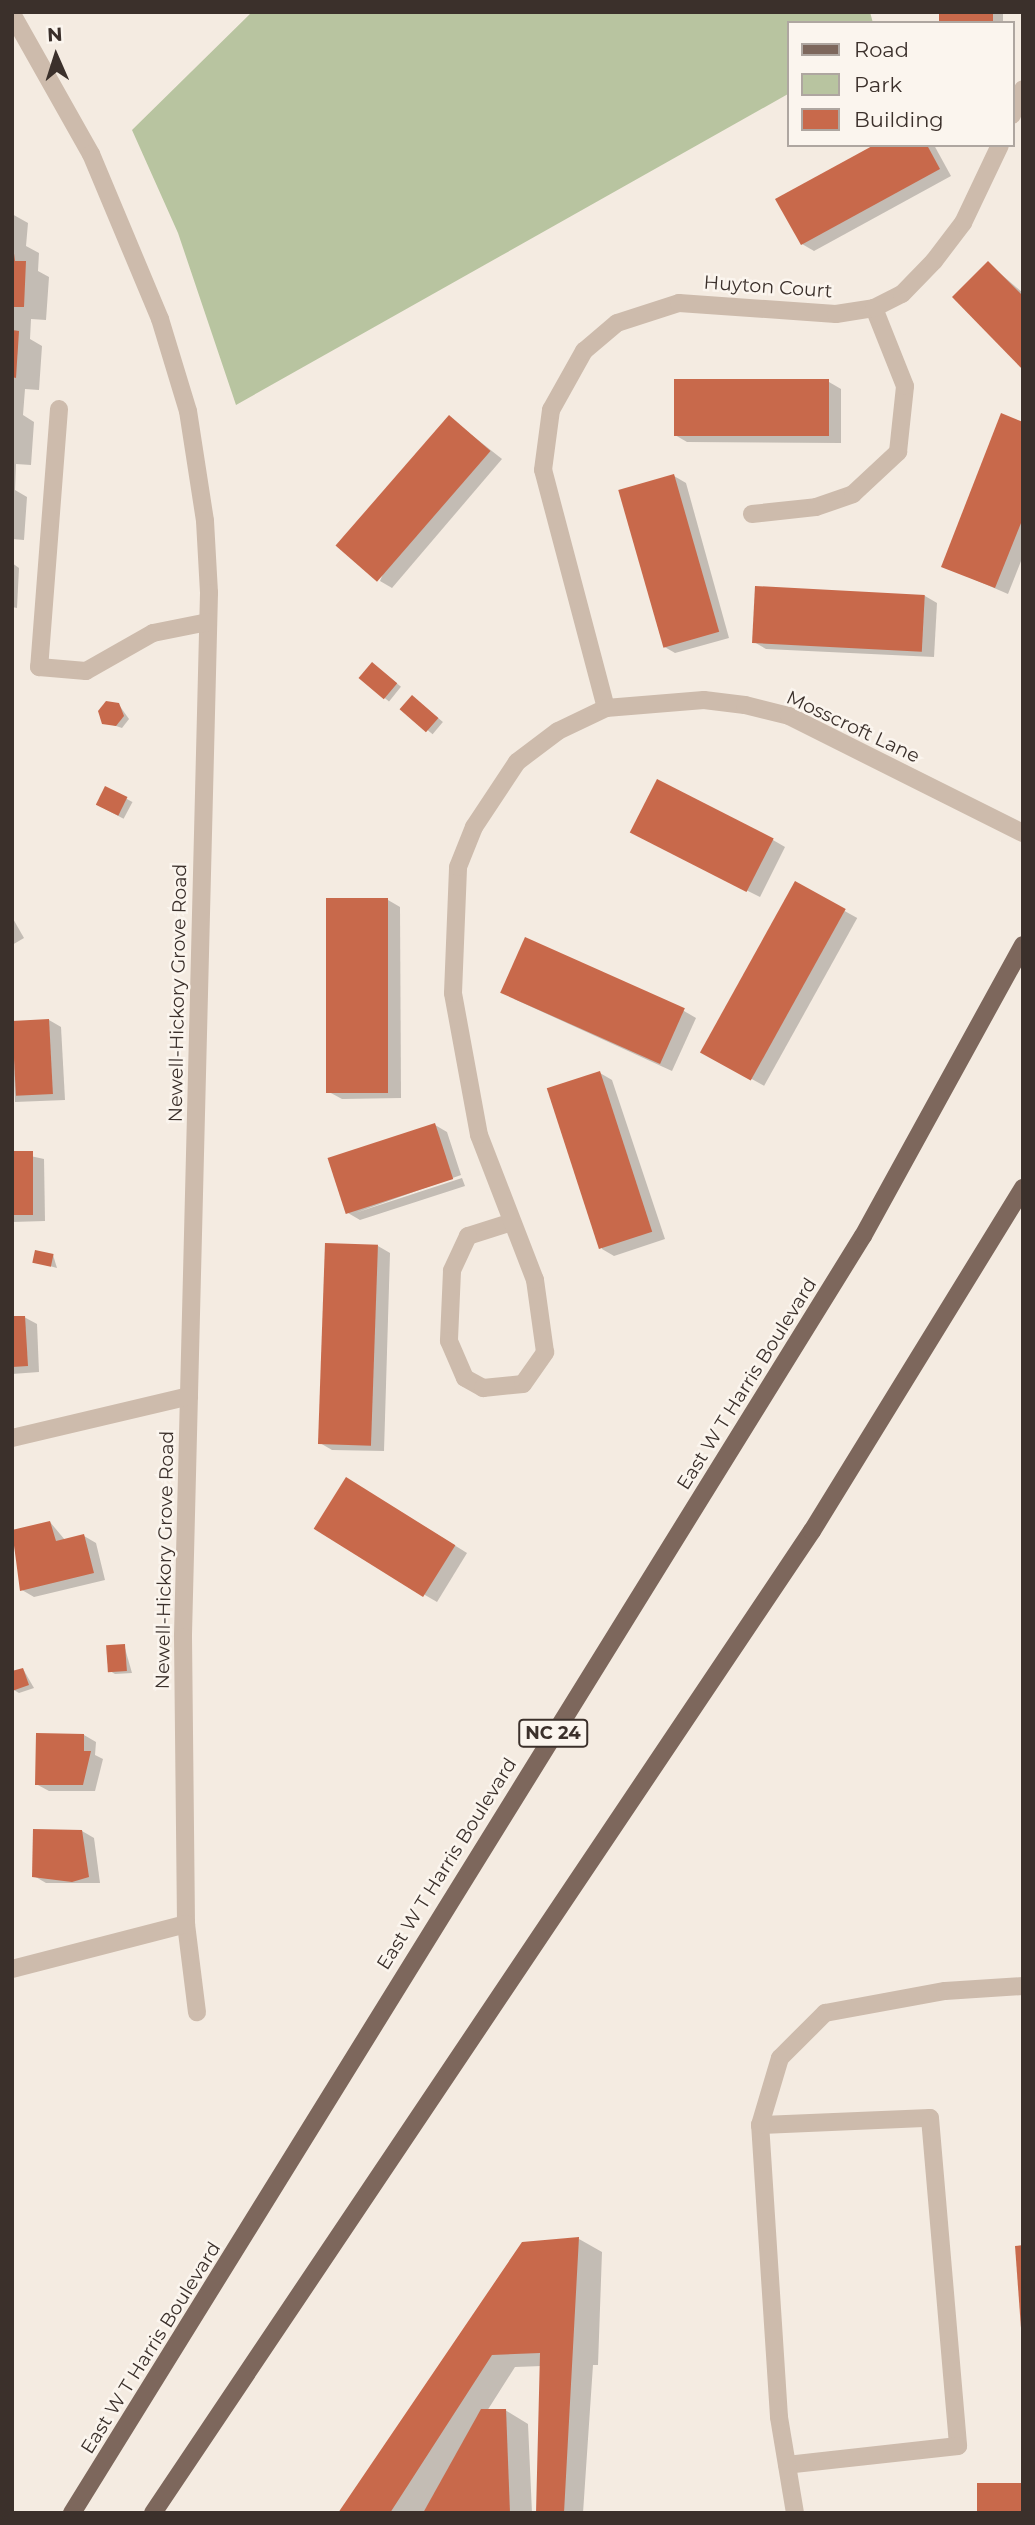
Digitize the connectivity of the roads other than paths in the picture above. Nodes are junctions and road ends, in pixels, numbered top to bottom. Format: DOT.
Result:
graph roads {
  1 [pos="12,14"];
  2 [pos="1023,89"];
  3 [pos="1014,110"];
  4 [pos="999,147"];
  5 [pos="874,308"];
  6 [pos="59,409"];
  7 [pos="752,514"];
  8 [pos="208,622"];
  9 [pos="606,708"];
  10 [pos="1023,833"];
  11 [pos="1023,945"];
  12 [pos="1023,1188"];
  13 [pos="509,1223"];
  14 [pos="189,1396"];
  15 [pos="12,1438"];
  16 [pos="186,1924"];
  17 [pos="12,1969"];
  18 [pos="1023,1986"];
  19 [pos="197,2012"];
  20 [pos="760,2125"];
  21 [pos="787,2465"];
  22 [pos="72,2513"];
  23 [pos="153,2513"];
  24 [pos="795,2513"];
  1 -- 8 [label="street, Newell-Hickory Grove Road"];
  2 -- 3 [label="street"];
  4 -- 5 [label="street, Huyton Court"];
  5 -- 7 [label="street"];
  5 -- 9 [label="street, Huyton Court"];
  6 -- 8 [label="street"];
  8 -- 14 [label="street, Newell-Hickory Grove Road"];
  9 -- 10 [label="street, Mosscroft Lane"];
  9 -- 13 [label="street, Mosscroft Lane"];
  11 -- 22 [label="main road, East W T Harris Boulevard / NC 24"];
  12 -- 23 [label="main road"];
  13 -- 13 [label="street, Mosscroft Lane"];
  14 -- 15 [label="street"];
  14 -- 16 [label="street, Newell-Hickory Grove Road"];
  16 -- 17 [label="street"];
  16 -- 19 [label="street, Newell-Hickory Grove Road"];
  18 -- 20 [label="street"];
  20 -- 21 [label="street"];
  20 -- 21 [label="street"];
  21 -- 24 [label="street"];
}
